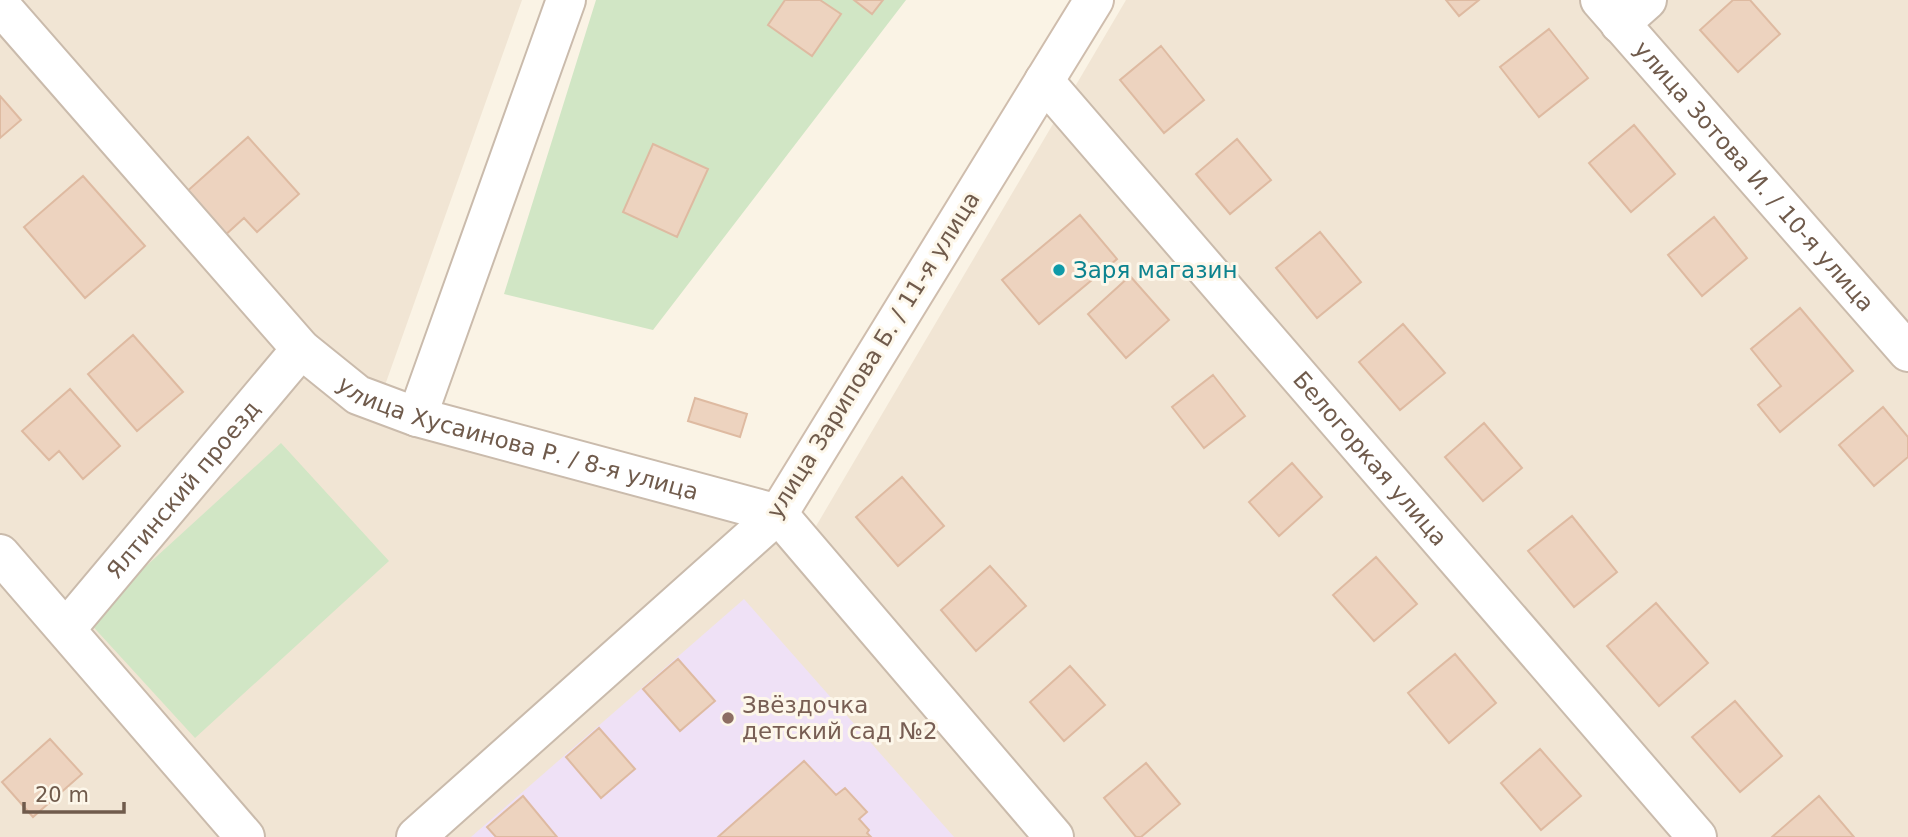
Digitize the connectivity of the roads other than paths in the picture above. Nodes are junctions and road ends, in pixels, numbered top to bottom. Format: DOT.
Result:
graph roads {
  1 [pos="566,0"];
  2 [pos="1094,0"];
  3 [pos="0,5"];
  4 [pos="1622,8"];
  5 [pos="1044,81"];
  6 [pos="301,349"];
  7 [pos="1908,352"];
  8 [pos="417,417"];
  9 [pos="778,514"];
  10 [pos="0,554"];
  11 [pos="66,629"];
  12 [pos="245,837"];
  13 [pos="416,837"];
  14 [pos="1054,837"];
  15 [pos="1697,837"];
  1 -- 8 [label="street"];
  2 -- 5 [label="street, улица Зарипова Б. / 11-я улица"];
  3 -- 6 [label="street, улица Хусаинова Р. / 8-я улица"];
  4 -- 7 [label="street, улица Зотова И. / 10-я улица"];
  5 -- 9 [label="street, улица Зарипова Б. / 11-я улица"];
  5 -- 15 [label="street, Белогоркая улица"];
  6 -- 8 [label="street, улица Хусаинова Р. / 8-я улица"];
  6 -- 11 [label="street, Ялтинский проезд"];
  8 -- 9 [label="street, улица Хусаинова Р. / 8-я улица"];
  9 -- 13 [label="street, улица Зарипова Б. / 11-я улица"];
  9 -- 14 [label="street"];
  10 -- 11 [label="street"];
  11 -- 12 [label="street"];
}
